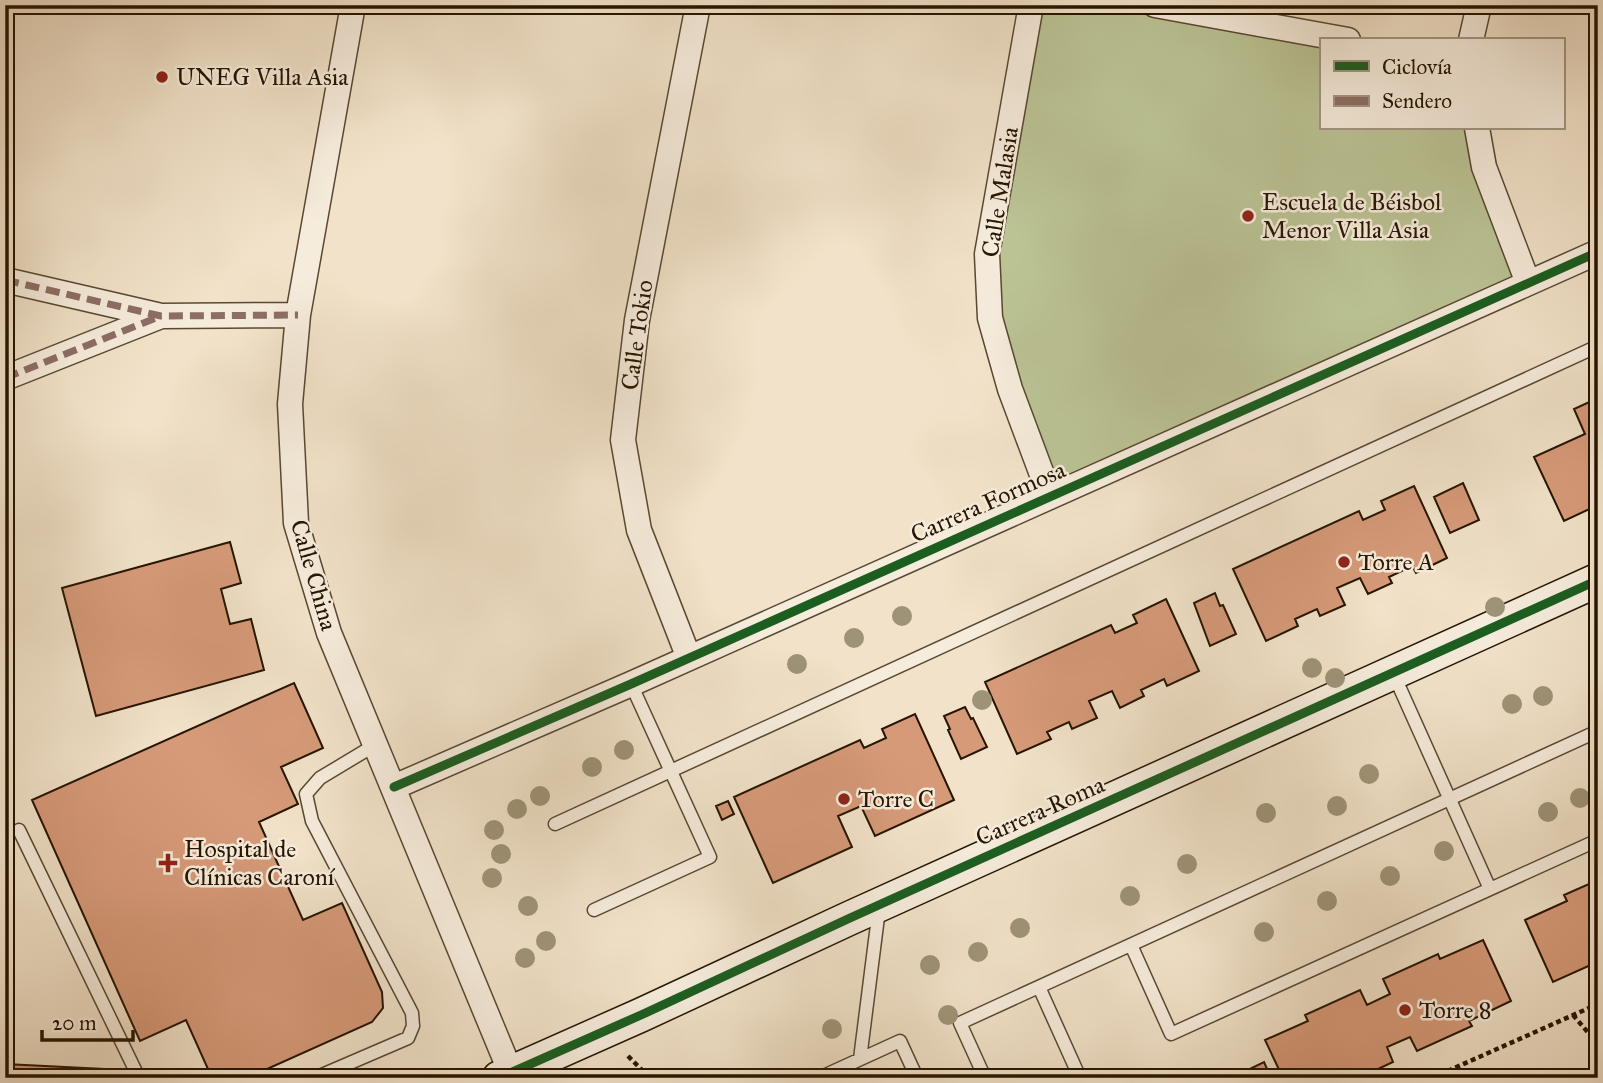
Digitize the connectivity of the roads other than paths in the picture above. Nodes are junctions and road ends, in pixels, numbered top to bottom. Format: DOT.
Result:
graph roads {
  1 [pos="354,5"];
  2 [pos="698,5"];
  3 [pos="1031,5"];
  4 [pos="1155,5"];
  5 [pos="1479,5"];
  6 [pos="1337,38"];
  7 [pos="1471,38"];
  8 [pos="1477,130"];
  9 [pos="1598,252"];
  10 [pos="5,280"];
  11 [pos="1528,283"];
  12 [pos="298,315"];
  13 [pos="161,316"];
  14 [pos="1598,346"];
  15 [pos="5,378"];
  16 [pos="1050,496"];
  17 [pos="1598,580"];
  18 [pos="689,658"];
  19 [pos="1394,673"];
  20 [pos="631,684"];
  21 [pos="1598,732"];
  22 [pos="375,745"];
  23 [pos="671,771"];
  24 [pos="394,787"];
  25 [pos="1450,799"];
  26 [pos="555,824"];
  27 [pos="19,830"];
  28 [pos="1598,840"];
  29 [pos="1490,888"];
  30 [pos="879,905"];
  31 [pos="594,910"];
  32 [pos="1131,945"];
  33 [pos="1039,987"];
  34 [pos="860,1059"];
  35 [pos="508,1076"];
  36 [pos="139,1078"];
  37 [pos="315,1078"];
  38 [pos="819,1078"];
  39 [pos="917,1078"];
  40 [pos="985,1078"];
  41 [pos="1080,1078"];
  1 -- 12 [label="street, Calle China"];
  2 -- 18 [label="street, Calle Tokio"];
  3 -- 16 [label="street, Calle Malasia"];
  4 -- 6 [label="street"];
  5 -- 7 [label="street"];
  8 -- 11 [label="street"];
  9 -- 11 [label="street, Carrera Formosa"];
  10 -- 13 [label="street"];
  11 -- 16 [label="street, Carrera Formosa"];
  12 -- 13 [label="street"];
  12 -- 22 [label="street, Calle China"];
  13 -- 15 [label="street"];
  14 -- 23 [label="lane"];
  16 -- 18 [label="street, Carrera Formosa"];
  17 -- 19 [label="street, Carrera Roma"];
  18 -- 20 [label="street, Carrera Formosa"];
  19 -- 25 [label="lane"];
  19 -- 30 [label="street, Carrera Roma"];
  20 -- 23 [label="lane"];
  20 -- 24 [label="street, Carrera Formosa"];
  21 -- 25 [label="lane"];
  22 -- 24 [label="street, Calle China"];
  22 -- 37 [label="lane"];
  23 -- 26 [label="lane"];
  23 -- 31 [label="lane"];
  24 -- 35 [label="street, Calle China"];
  25 -- 29 [label="lane"];
  25 -- 32 [label="lane"];
  27 -- 36 [label="lane"];
  28 -- 29 [label="lane"];
  29 -- 32 [label="lane"];
  30 -- 34 [label="lane"];
  30 -- 35 [label="street, Carrera Roma"];
  32 -- 33 [label="lane"];
  33 -- 40 [label="lane"];
  33 -- 41 [label="lane"];
  34 -- 38 [label="lane"];
  34 -- 39 [label="lane"];
}
